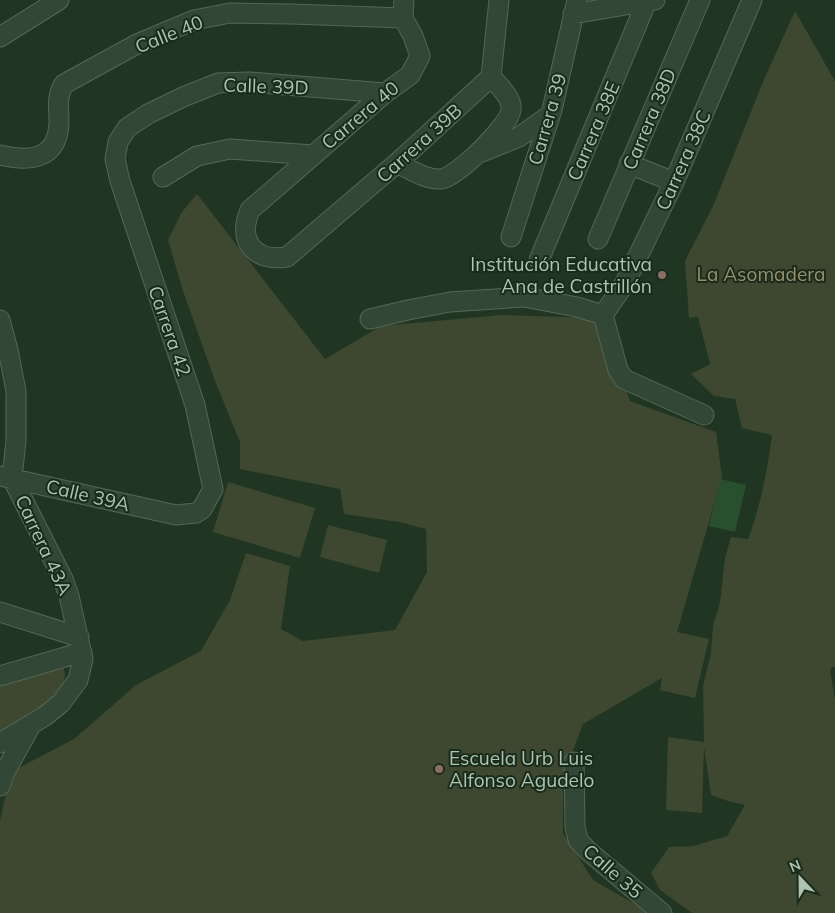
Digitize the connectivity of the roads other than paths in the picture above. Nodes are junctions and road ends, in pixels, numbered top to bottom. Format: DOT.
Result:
graph roads {
  1 [pos="59,0"];
  2 [pos="499,0"];
  3 [pos="700,0"];
  4 [pos="752,0"];
  5 [pos="651,1"];
  6 [pos="291,7"];
  7 [pos="575,7"];
  8 [pos="403,9"];
  9 [pos="0,37"];
  10 [pos="491,77"];
  11 [pos="385,93"];
  12 [pos="550,115"];
  13 [pos="127,128"];
  14 [pos="478,153"];
  15 [pos="0,155"];
  16 [pos="313,155"];
  17 [pos="397,163"];
  18 [pos="629,164"];
  19 [pos="163,177"];
  20 [pos="674,182"];
  21 [pos="511,237"];
  22 [pos="598,240"];
  23 [pos="287,257"];
  24 [pos="539,260"];
  25 [pos="603,315"];
  26 [pos="370,319"];
  27 [pos="0,320"];
  28 [pos="704,415"];
  29 [pos="6,477"];
  30 [pos="176,516"];
  31 [pos="0,612"];
  32 [pos="80,645"];
  33 [pos="0,676"];
  34 [pos="32,724"];
  35 [pos="0,743"];
  36 [pos="574,762"];
  37 [pos="0,786"];
  38 [pos="662,913"];
  1 -- 9 [label="street"];
  2 -- 10 [label="street"];
  3 -- 18 [label="street, Carrera 38D"];
  4 -- 20 [label="street, Carrera 38C"];
  5 -- 7 [label="street"];
  5 -- 24 [label="street, Carrera 38E"];
  6 -- 8 [label="street, Calle 40"];
  6 -- 15 [label="street, Calle 40"];
  7 -- 12 [label="street, Carrera 39"];
  8 -- 11 [label="street, Carrera 40"];
  10 -- 14 [label="street"];
  10 -- 17 [label="street, Carrera 39B"];
  11 -- 13 [label="street, Calle 39D"];
  11 -- 16 [label="street, Carrera 40"];
  12 -- 14 [label="street"];
  12 -- 21 [label="street, Carrera 39"];
  13 -- 30 [label="street, Carrera 42"];
  14 -- 17 [label="street"];
  16 -- 19 [label="street"];
  16 -- 23 [label="street, Carrera 40"];
  17 -- 23 [label="street, Carrera 39B"];
  18 -- 20 [label="street"];
  18 -- 22 [label="street, Carrera 38D"];
  20 -- 25 [label="street, Carrera 38C"];
  25 -- 26 [label="street"];
  25 -- 28 [label="street"];
  27 -- 29 [label="street, Carrera 43A"];
  29 -- 30 [label="street, Calle 39A"];
  29 -- 32 [label="street, Carrera 43A"];
  31 -- 32 [label="street"];
  32 -- 33 [label="street"];
  32 -- 34 [label="street"];
  34 -- 35 [label="street"];
  34 -- 37 [label="street"];
  36 -- 38 [label="street, Calle 35"];
}
